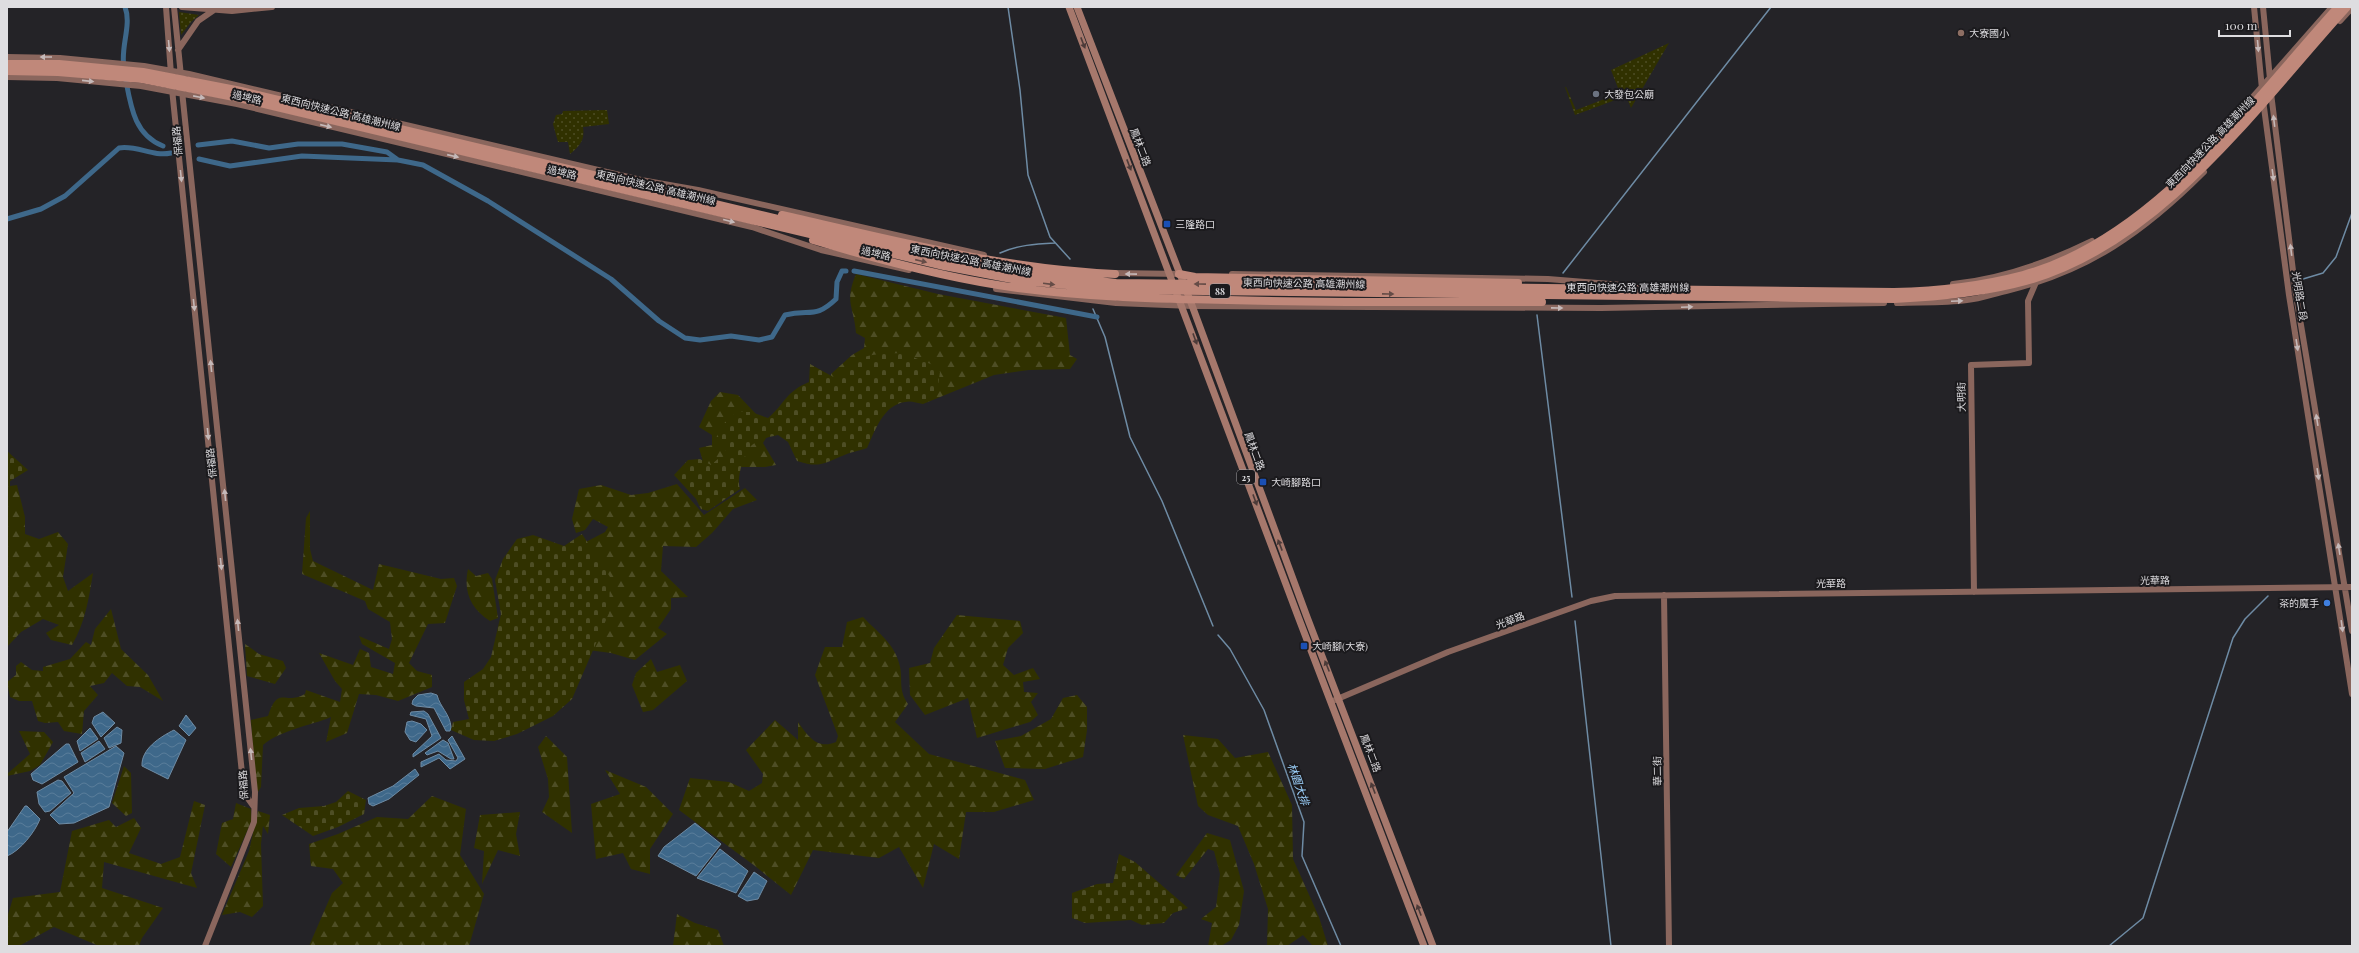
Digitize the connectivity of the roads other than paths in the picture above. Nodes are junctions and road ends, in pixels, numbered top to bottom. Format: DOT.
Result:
graph roads {
  1 [pos="166,7"];
  2 [pos="174,7"];
  3 [pos="182,7"];
  4 [pos="272,7"];
  5 [pos="1069,7"];
  6 [pos="1076,7"];
  7 [pos="2254,7"];
  8 [pos="2263,7"];
  9 [pos="2332,7"];
  10 [pos="2338,7"];
  11 [pos="2347,7"];
  12 [pos="2352,8"];
  13 [pos="214,10"];
  14 [pos="2334,27"];
  15 [pos="178,50"];
  16 [pos="7,58"];
  17 [pos="7,64"];
  18 [pos="7,71"];
  19 [pos="171,71"];
  20 [pos="180,72"];
  21 [pos="7,77"];
  22 [pos="2270,77"];
  23 [pos="2261,87"];
  24 [pos="172,92"];
  25 [pos="182,94"];
  26 [pos="2271,99"];
  27 [pos="2263,107"];
  28 [pos="640,186"];
  29 [pos="754,220"];
  30 [pos="2045,261"];
  31 [pos="1115,274"];
  32 [pos="1170,274"];
  33 [pos="1179,274"];
  34 [pos="2036,283"];
  35 [pos="1614,289"];
  36 [pos="1680,297"];
  37 [pos="1181,302"];
  38 [pos="1191,303"];
  39 [pos="2336,587"];
  40 [pos="2345,587"];
  41 [pos="2352,587"];
  42 [pos="1974,592"];
  43 [pos="1664,595"];
  44 [pos="2352,631"];
  45 [pos="2352,694"];
  46 [pos="1340,699"];
  47 [pos="1330,702"];
  48 [pos="254,807"];
  49 [pos="205,946"];
  50 [pos="1424,946"];
  51 [pos="1433,946"];
  52 [pos="1669,946"];
  1 -- 19 [label="street, 保福路, one-way"];
  2 -- 15 [label="street, 保福路"];
  3 -- 13 [label="street"];
  4 -- 13 [label="street"];
  5 -- 32 [label="main road, 鳳林二路 / 25, one-way"];
  6 -- 33 [label="main road, 鳳林二路 / 25"];
  7 -- 23 [label="street, 光明路二段, one-way"];
  8 -- 22 [label="street, 光明路二段"];
  9 -- 22 [label="street, 過埤路"];
  10 -- 14 [label="street"];
  10 -- 35 [label="highway, 東西向快速公路 高雄潮州線 / 88"];
  11 -- 36 [label="highway, 東西向快速公路 高雄潮州線 / 88"];
  12 -- 14 [label="street"];
  13 -- 15 [label="street"];
  14 -- 26 [label="street"];
  15 -- 20 [label="street, 保福路"];
  19 -- 16 [label="street, 過埤路, one-way"];
  17 -- 28 [label="highway, 東西向快速公路 高雄潮州線 / 88"];
  18 -- 29 [label="highway, 東西向快速公路 高雄潮州線 / 88"];
  19 -- 20 [label="street, 過埤路"];
  19 -- 24 [label="street, 保福路"];
  20 -- 25 [label="street, 保福路"];
  20 -- 31 [label="street, 過埤路"];
  21 -- 24 [label="street, 過埤路, one-way"];
  22 -- 23 [label="street, 過埤路"];
  22 -- 26 [label="street, 光明路二段"];
  23 -- 27 [label="street, 光明路二段"];
  23 -- 30 [label="street, 過埤路"];
  24 -- 25 [label="street, 過埤路"];
  24 -- 48 [label="street, 保福路, one-way"];
  25 -- 37 [label="street, 過埤路, one-way"];
  48 -- 25 [label="street, 保福路, one-way"];
  26 -- 27 [label="street"];
  40 -- 26 [label="street, 光明路二段, one-way"];
  27 -- 34 [label="street"];
  27 -- 39 [label="street, 光明路二段, one-way"];
  28 -- 31 [label="highway"];
  35 -- 28 [label="highway, 東西向快速公路 高雄潮州線 / 88, one-way"];
  29 -- 36 [label="highway, 東西向快速公路 高雄潮州線 / 88, one-way"];
  29 -- 37 [label="highway"];
  30 -- 33 [label="street, 過埤路"];
  30 -- 34 [label="street, 大明街"];
  32 -- 31 [label="street, 過埤路, one-way"];
  32 -- 33 [label="street, 過埤路"];
  32 -- 37 [label="main road, 鳳林二路 / 25"];
  33 -- 35 [label="highway"];
  33 -- 38 [label="main road, 鳳林二路 / 25"];
  38 -- 34 [label="street, one-way"];
  34 -- 42 [label="street, 大明街"];
  36 -- 38 [label="highway"];
  37 -- 38 [label="highway"];
  37 -- 47 [label="main road, 鳳林二路 / 25, one-way"];
  46 -- 38 [label="main road, 鳳林二路 / 25, one-way"];
  39 -- 40 [label="street, 光華路"];
  39 -- 42 [label="street, 光華路"];
  39 -- 45 [label="street, 光明路二段, one-way"];
  40 -- 41 [label="street, 光華路"];
  40 -- 44 [label="street, 光明路二段"];
  42 -- 43 [label="street, 光華路"];
  43 -- 46 [label="street, 光華路"];
  43 -- 52 [label="street, 華二街"];
  46 -- 47 [label="street, 光華路"];
  51 -- 46 [label="main road, 鳳林二路 / 25, one-way"];
  47 -- 50 [label="main road, 鳳林二路 / 25"];
  48 -- 49 [label="street"];
}
